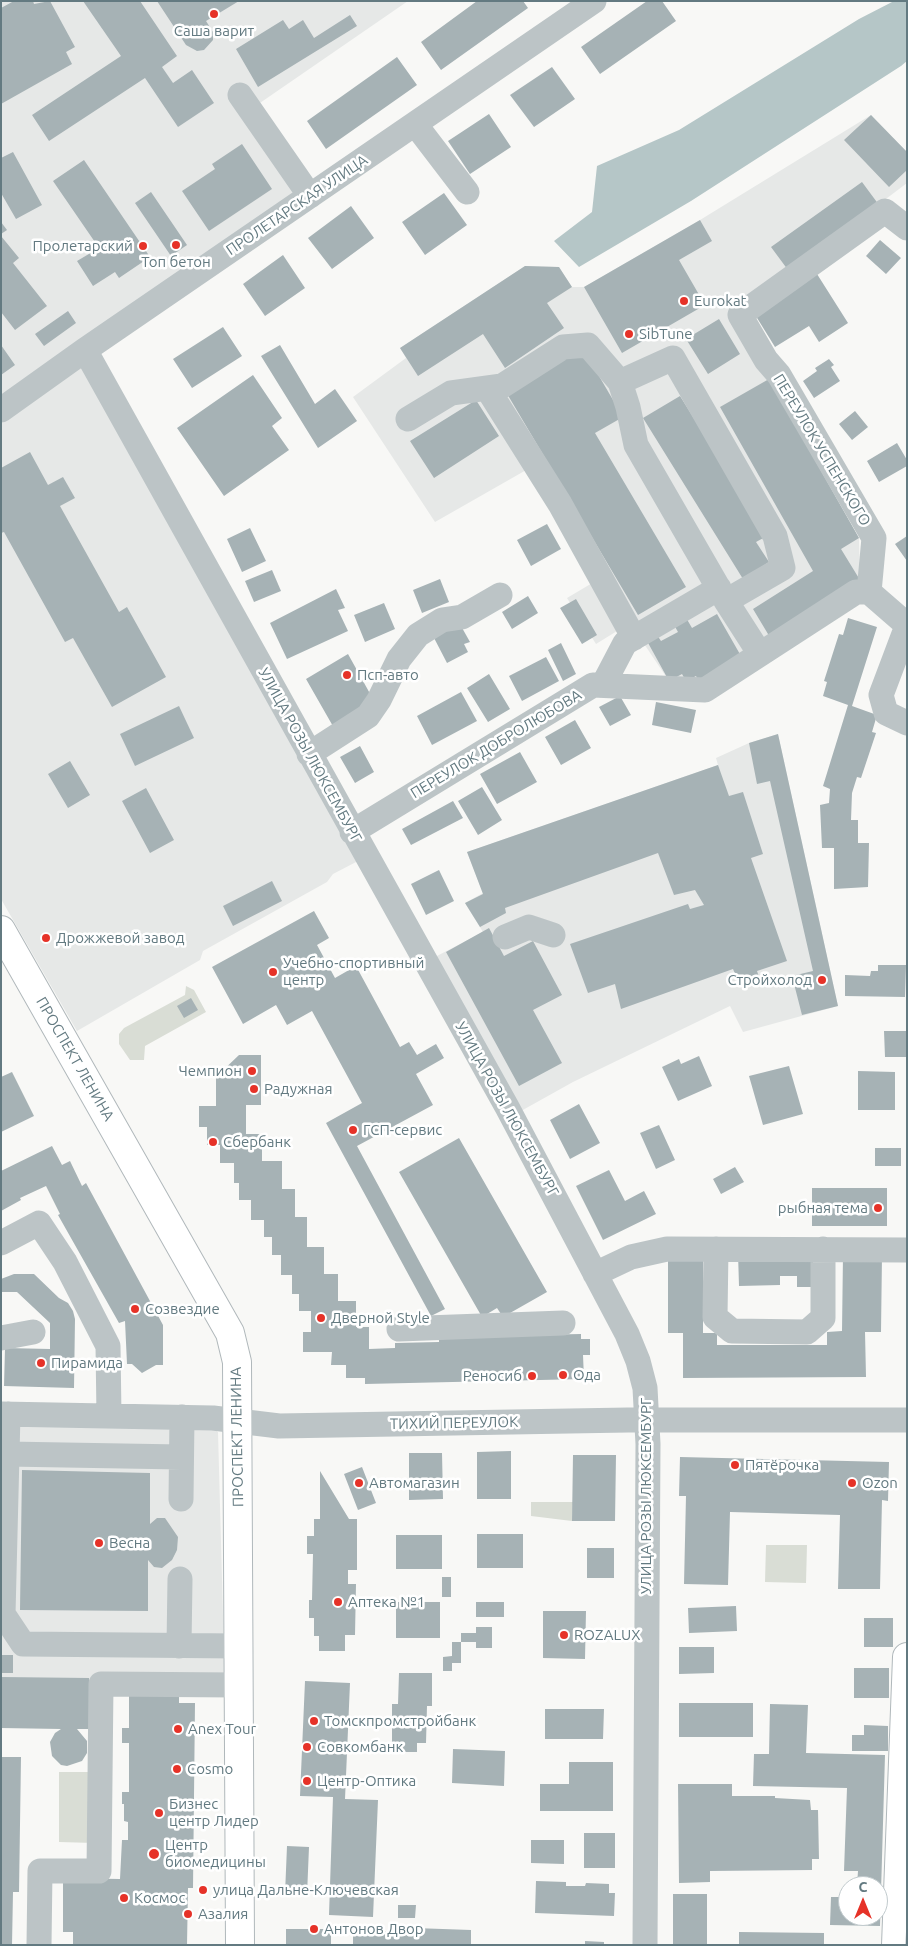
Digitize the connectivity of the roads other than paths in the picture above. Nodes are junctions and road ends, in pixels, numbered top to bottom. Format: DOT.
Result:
graph roads {
  1 [pos="594,1"];
  2 [pos="570,8"];
  3 [pos="240,95"];
  4 [pos="415,124"];
  5 [pos="467,192"];
  6 [pos="310,196"];
  7 [pos="907,228"];
  8 [pos="85,350"];
  9 [pos="620,382"];
  10 [pos="487,388"];
  11 [pos="1,410"];
  12 [pos="408,419"];
  13 [pos="870,592"];
  14 [pos="500,595"];
  15 [pos="722,595"];
  16 [pos="907,626"];
  17 [pos="634,638"];
  18 [pos="760,654"];
  19 [pos="603,685"];
  20 [pos="907,723"];
  21 [pos="309,754"];
  22 [pos="352,832"];
  23 [pos="1,930"];
  24 [pos="554,935"];
  25 [pos="506,937"];
  26 [pos="1,1243"];
  27 [pos="716,1249"];
  28 [pos="823,1249"];
  29 [pos="907,1250"];
  30 [pos="595,1274"];
  31 [pos="563,1323"];
  32 [pos="399,1329"];
  33 [pos="34,1332"];
  34 [pos="1,1338"];
  35 [pos="4,1414"];
  36 [pos="109,1416"];
  37 [pos="182,1417"];
  38 [pos="907,1420"];
  39 [pos="239,1421"];
  40 [pos="647,1421"];
  41 [pos="7,1454"];
  42 [pos="181,1457"];
  43 [pos="181,1499"];
  44 [pos="180,1579"];
  45 [pos="179,1646"];
  46 [pos="237,1646"];
  47 [pos="907,1657"];
  48 [pos="237,1685"];
  49 [pos="39,1945"];
  50 [pos="240,1945"];
  51 [pos="645,1945"];
  52 [pos="896,1945"];
  1 -- 2 [label="street, ПРОЛЕТАРСКАЯ УЛИЦА"];
  2 -- 4 [label="street, ПРОЛЕТАРСКАЯ УЛИЦА"];
  3 -- 6 [label="street"];
  4 -- 5 [label="street"];
  4 -- 6 [label="street, ПРОЛЕТАРСКАЯ УЛИЦА"];
  6 -- 8 [label="street, ПРОЛЕТАРСКАЯ УЛИЦА"];
  7 -- 13 [label="street, ПЕРЕУЛОК УСПЕНСКОГО"];
  8 -- 11 [label="street, ПРОЛЕТАРСКАЯ УЛИЦА"];
  8 -- 21 [label="street, УЛИЦА РОЗЫ ЛЮКСЕМБУРГ"];
  9 -- 10 [label="street"];
  9 -- 15 [label="street"];
  9 -- 15 [label="street"];
  10 -- 12 [label="street"];
  10 -- 17 [label="street"];
  13 -- 16 [label="street"];
  13 -- 18 [label="street, ПЕРЕУЛОК ДОБРОЛЮБОВА"];
  14 -- 21 [label="street"];
  15 -- 17 [label="street"];
  15 -- 18 [label="street"];
  16 -- 20 [label="street"];
  17 -- 19 [label="street"];
  18 -- 19 [label="street, ПЕРЕУЛОК ДОБРОЛЮБОВА"];
  19 -- 22 [label="street, ПЕРЕУЛОК ДОБРОЛЮБОВА"];
  21 -- 22 [label="street, УЛИЦА РОЗЫ ЛЮКСЕМБУРГ"];
  22 -- 30 [label="street, УЛИЦА РОЗЫ ЛЮКСЕМБУРГ"];
  23 -- 39 [label="main road, ПРОСПЕКТ ЛЕНИНА"];
  24 -- 25 [label="street"];
  26 -- 36 [label="street"];
  27 -- 28 [label="street"];
  27 -- 28 [label="street"];
  27 -- 30 [label="street"];
  28 -- 29 [label="street"];
  30 -- 40 [label="street, УЛИЦА РОЗЫ ЛЮКСЕМБУРГ"];
  31 -- 32 [label="street"];
  33 -- 34 [label="street"];
  35 -- 36 [label="street, ТИХИЙ ПЕРЕУЛОК"];
  35 -- 41 [label="street"];
  36 -- 37 [label="street, ТИХИЙ ПЕРЕУЛОК"];
  37 -- 39 [label="street, ТИХИЙ ПЕРЕУЛОК"];
  37 -- 42 [label="street"];
  38 -- 40 [label="street, ТИХИЙ ПЕРЕУЛОК"];
  39 -- 40 [label="street, ТИХИЙ ПЕРЕУЛОК"];
  39 -- 46 [label="main road, ПРОСПЕКТ ЛЕНИНА"];
  40 -- 51 [label="street, УЛИЦА РОЗЫ ЛЮКСЕМБУРГ"];
  41 -- 42 [label="street"];
  41 -- 45 [label="street"];
  42 -- 43 [label="street"];
  44 -- 45 [label="street"];
  45 -- 46 [label="street"];
  46 -- 48 [label="main road, ПРОСПЕКТ ЛЕНИНА"];
  47 -- 52 [label="main road"];
  48 -- 49 [label="street"];
  48 -- 50 [label="main road, ПРОСПЕКТ ЛЕНИНА"];
}
